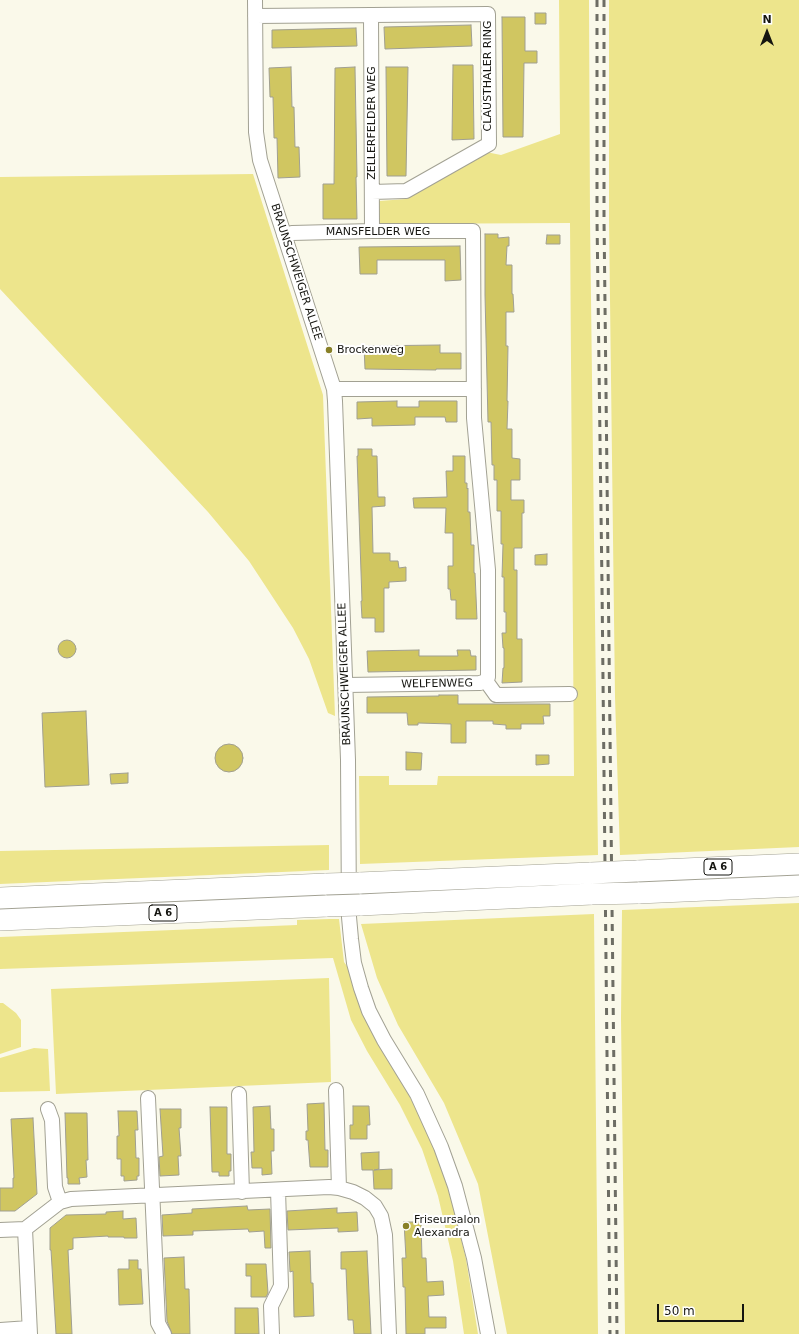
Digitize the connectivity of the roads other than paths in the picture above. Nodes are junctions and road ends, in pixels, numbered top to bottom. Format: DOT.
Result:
graph roads {
  1 [pos="255,0"];
  2 [pos="371,15"];
  3 [pos="255,16"];
  4 [pos="372,192"];
  5 [pos="372,231"];
  6 [pos="284,235"];
  7 [pos="334,389"];
  8 [pos="474,389"];
  9 [pos="486,681"];
  10 [pos="346,685"];
  11 [pos="570,694"];
  12 [pos="799,864"];
  13 [pos="799,886"];
  14 [pos="0,898"];
  15 [pos="0,920"];
  16 [pos="336,1090"];
  17 [pos="239,1094"];
  18 [pos="148,1098"];
  19 [pos="48,1109"];
  20 [pos="339,1188"];
  21 [pos="278,1190"];
  22 [pos="242,1192"];
  23 [pos="153,1196"];
  24 [pos="60,1202"];
  25 [pos="25,1229"];
  26 [pos="0,1230"];
  27 [pos="0,1330"];
  28 [pos="159,1330"];
  29 [pos="30,1331"];
  30 [pos="272,1334"];
  31 [pos="388,1334"];
  32 [pos="488,1334"];
  1 -- 3 [label="street, BRAUNSCHWEIGER ALLEE"];
  2 -- 3 [label="street, CLAUSTHALER RING"];
  2 -- 4 [label="street, ZELLERFELDER WEG"];
  2 -- 4 [label="street, CLAUSTHALER RING"];
  3 -- 6 [label="street, BRAUNSCHWEIGER ALLEE"];
  4 -- 5 [label="street, ZELLERFELDER WEG"];
  5 -- 6 [label="street, MANSFELDER WEG"];
  5 -- 8 [label="street, MANSFELDER WEG"];
  6 -- 7 [label="street, BRAUNSCHWEIGER ALLEE"];
  7 -- 8 [label="street"];
  7 -- 10 [label="street, BRAUNSCHWEIGER ALLEE"];
  8 -- 9 [label="street"];
  9 -- 10 [label="street, WELFENWEG"];
  9 -- 11 [label="street, WELFENWEG"];
  10 -- 32 [label="street, BRAUNSCHWEIGER ALLEE"];
  12 -- 14 [label="highway, A 6, bridge"];
  13 -- 15 [label="highway, A 6, bridge"];
  16 -- 20 [label="street"];
  17 -- 22 [label="street"];
  18 -- 23 [label="street"];
  19 -- 24 [label="street"];
  20 -- 21 [label="street"];
  20 -- 31 [label="street"];
  21 -- 22 [label="street"];
  21 -- 30 [label="street"];
  22 -- 23 [label="street"];
  23 -- 24 [label="street"];
  23 -- 28 [label="street"];
  24 -- 25 [label="street"];
  25 -- 26 [label="street"];
  25 -- 29 [label="street"];
  27 -- 29 [label="street"];
}
